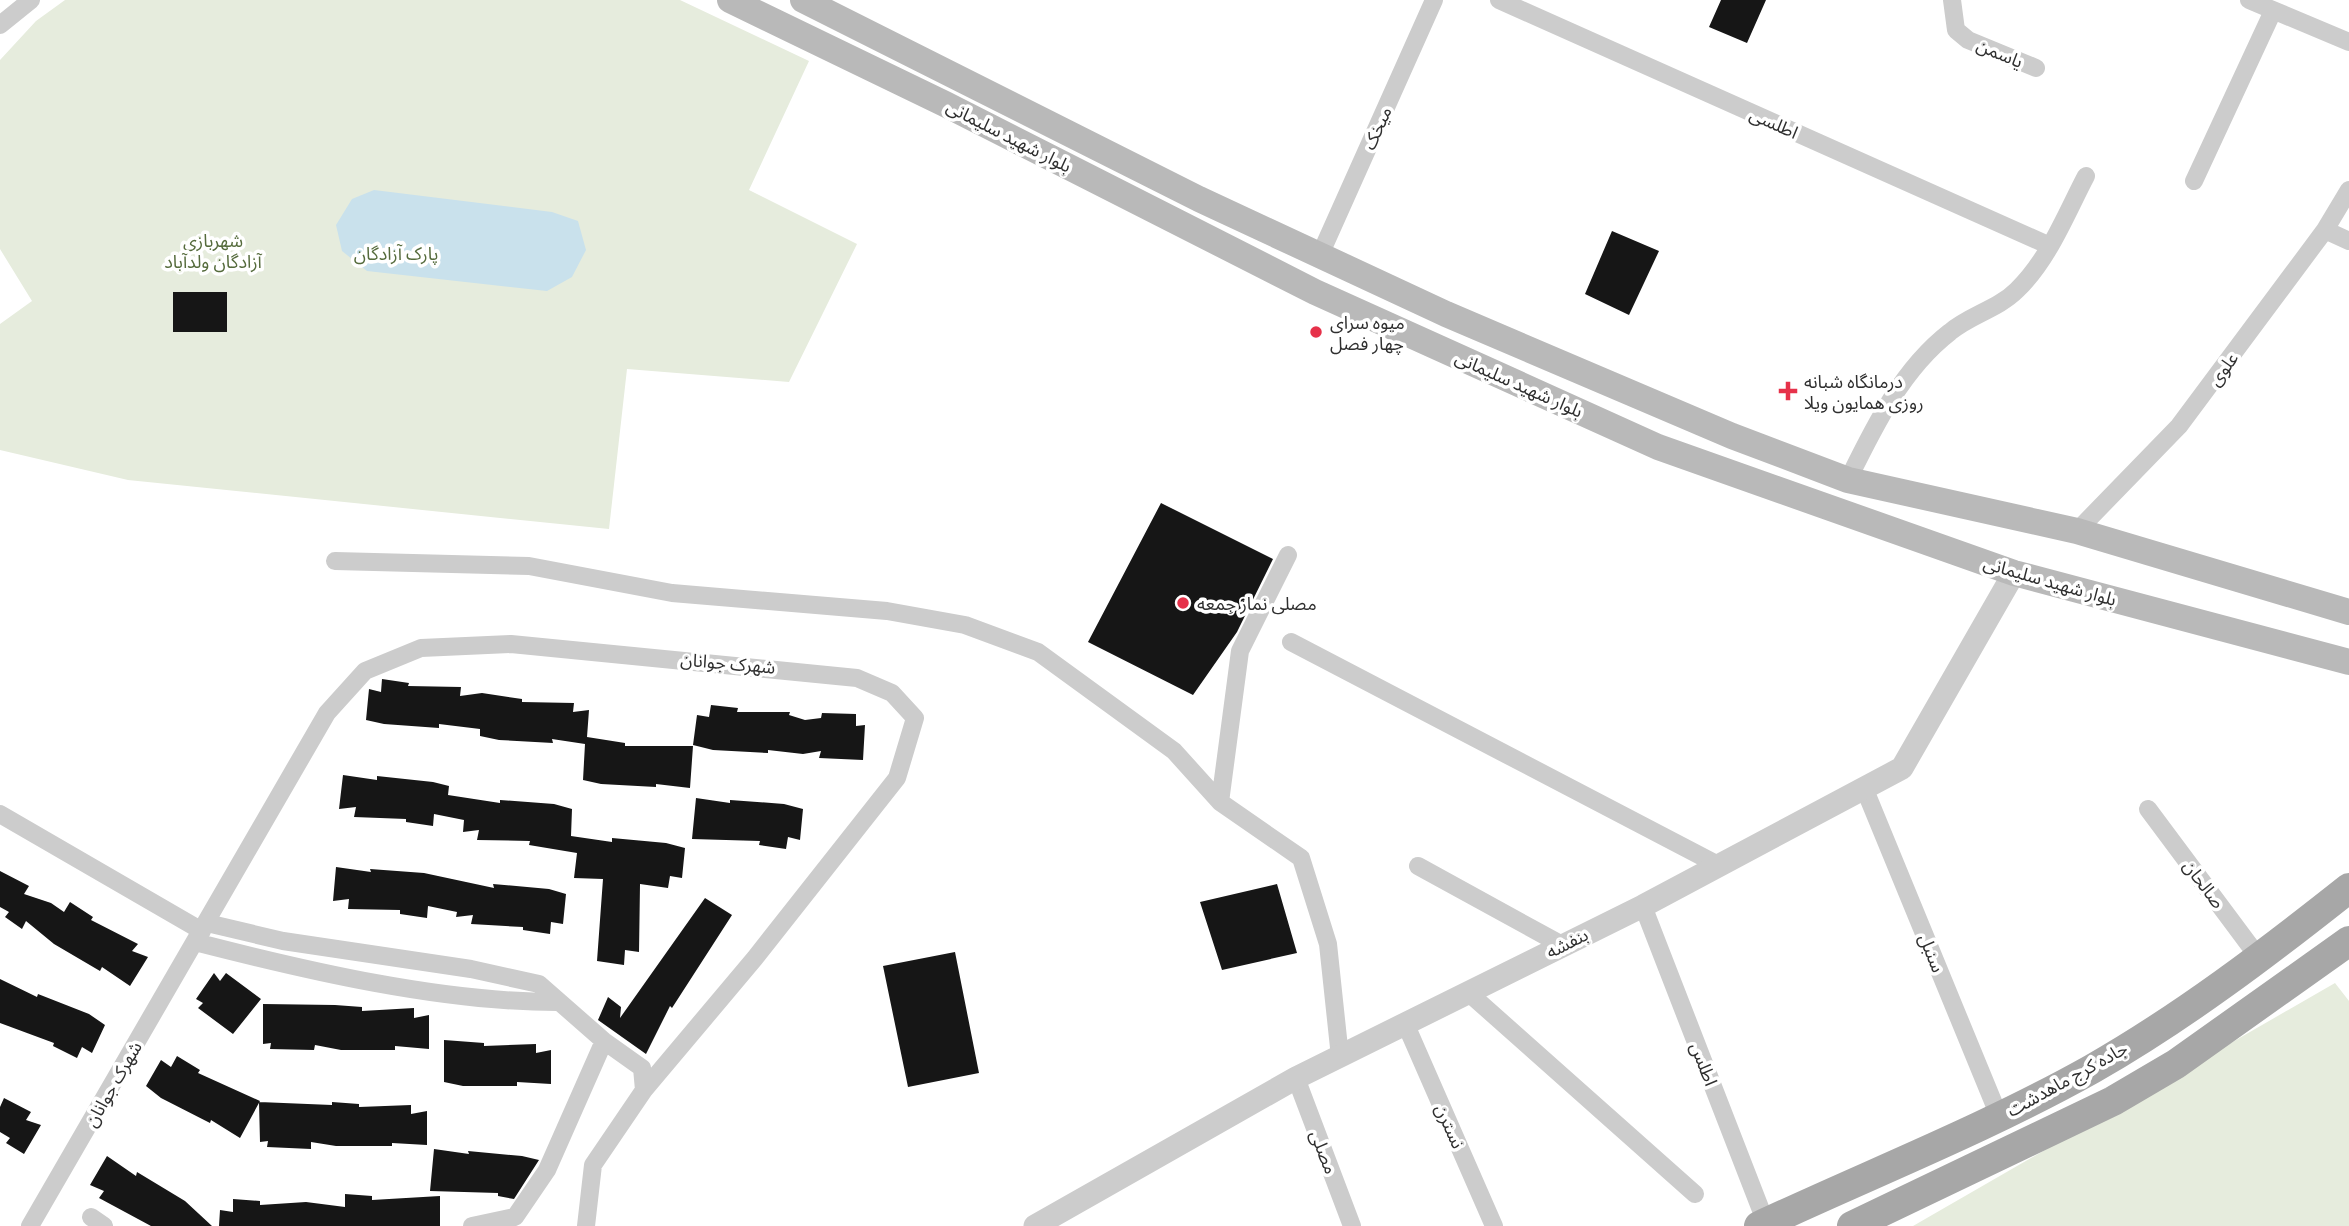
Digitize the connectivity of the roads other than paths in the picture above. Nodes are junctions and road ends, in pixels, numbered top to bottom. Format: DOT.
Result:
graph roads {
  1 [pos="31,0"];
  2 [pos="730,0"];
  3 [pos="803,0"];
  4 [pos="1434,0"];
  5 [pos="1499,0"];
  6 [pos="1952,0"];
  7 [pos="2249,0"];
  8 [pos="2273,11"];
  9 [pos="0,25"];
  10 [pos="2349,43"];
  11 [pos="2036,68"];
  12 [pos="2086,176"];
  13 [pos="2194,181"];
  14 [pos="2349,190"];
  15 [pos="2325,230"];
  16 [pos="2349,241"];
  17 [pos="2050,246"];
  18 [pos="1320,255"];
  19 [pos="1848,480"];
  20 [pos="2077,531"];
  21 [pos="1288,555"];
  22 [pos="335,561"];
  23 [pos="2014,573"];
  24 [pos="2349,612"];
  25 [pos="1291,642"];
  26 [pos="2349,662"];
  27 [pos="1865,790"];
  28 [pos="1220,802"];
  29 [pos="2148,809"];
  30 [pos="0,814"];
  31 [pos="1418,866"];
  32 [pos="1720,866"];
  33 [pos="2349,888"];
  34 [pos="1643,906"];
  35 [pos="201,932"];
  36 [pos="1562,945"];
  37 [pos="2345,953"];
  38 [pos="2259,958"];
  39 [pos="448,966"];
  40 [pos="442,991"];
  41 [pos="1470,994"];
  42 [pos="557,1002"];
  43 [pos="1406,1025"];
  44 [pos="604,1041"];
  45 [pos="1340,1057"];
  46 [pos="1296,1078"];
  47 [pos="644,1090"];
  48 [pos="1999,1116"];
  49 [pos="1695,1194"];
  50 [pos="1763,1224"];
  51 [pos="30,1226"];
  52 [pos="472,1226"];
  53 [pos="586,1226"];
  54 [pos="1035,1226"];
  55 [pos="1352,1226"];
  56 [pos="1494,1226"];
  57 [pos="1852,1226"];
  1 -- 9 [label="street"];
  2 -- 23 [label="main road, بلوار شهید سلیمانی"];
  3 -- 18 [label="main road, بلوار شهید سلیمانی"];
  4 -- 18 [label="street, میخک"];
  5 -- 17 [label="street, اطلسی"];
  6 -- 11 [label="street, یاسمن"];
  7 -- 8 [label="street"];
  8 -- 10 [label="street"];
  8 -- 13 [label="street"];
  12 -- 17 [label="street"];
  14 -- 15 [label="street, علوی"];
  15 -- 16 [label="street"];
  15 -- 20 [label="street, علوی"];
  17 -- 19 [label="street"];
  18 -- 19 [label="main road, بلوار شهید سلیمانی"];
  19 -- 20 [label="main road, بلوار شهید سلیمانی"];
  20 -- 24 [label="main road, بلوار شهید سلیمانی"];
  21 -- 28 [label="street"];
  22 -- 28 [label="street"];
  23 -- 26 [label="main road, بلوار شهید سلیمانی"];
  23 -- 27 [label="street, بنفشه"];
  25 -- 32 [label="street"];
  27 -- 32 [label="street, بنفشه"];
  27 -- 48 [label="street, سنبل"];
  28 -- 45 [label="street"];
  29 -- 38 [label="street, صالحان"];
  30 -- 35 [label="street"];
  31 -- 36 [label="street"];
  32 -- 34 [label="street, بنفشه"];
  33 -- 38 [label="main road, جاده کرج ماهدشت"];
  34 -- 36 [label="street, بنفشه"];
  34 -- 50 [label="street, اطلس"];
  35 -- 39 [label="street"];
  35 -- 40 [label="street"];
  35 -- 47 [label="street, شهرک جوانان"];
  35 -- 51 [label="street, شهرک جوانان"];
  36 -- 41 [label="street, بنفشه"];
  37 -- 57 [label="main road, جاده کرج ماهدشت"];
  38 -- 48 [label="main road, جاده کرج ماهدشت"];
  39 -- 40 [label="street"];
  39 -- 42 [label="street"];
  40 -- 42 [label="street"];
  41 -- 43 [label="street, بنفشه"];
  41 -- 49 [label="street"];
  42 -- 44 [label="street"];
  43 -- 45 [label="street, بنفشه"];
  43 -- 56 [label="street, نسترن"];
  44 -- 47 [label="street"];
  44 -- 52 [label="street"];
  45 -- 46 [label="street, بنفشه"];
  46 -- 54 [label="street, بنفشه"];
  46 -- 55 [label="street, مصلی"];
  47 -- 53 [label="street, شهرک جوانان"];
  48 -- 50 [label="main road, جاده کرج ماهدشت"];
}
